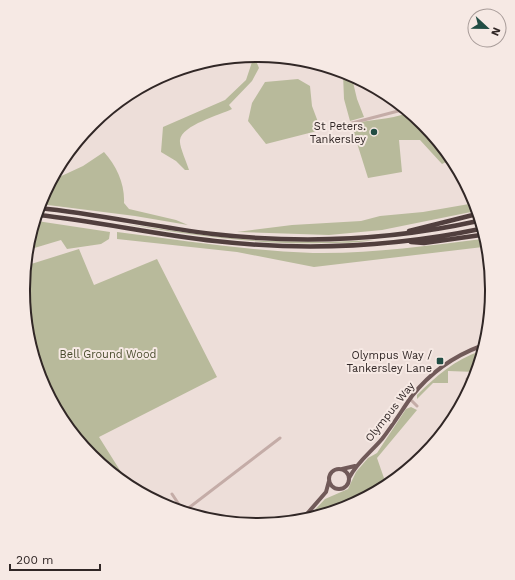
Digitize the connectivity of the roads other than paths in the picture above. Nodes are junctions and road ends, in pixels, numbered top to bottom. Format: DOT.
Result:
graph roads {
  1 [pos="398,111"];
  2 [pos="333,128"];
  3 [pos="45,209"];
  4 [pos="472,215"];
  5 [pos="43,216"];
  6 [pos="475,223"];
  7 [pos="476,229"];
  8 [pos="395,235"];
  9 [pos="478,235"];
  10 [pos="399,242"];
  11 [pos="477,348"];
  12 [pos="410,400"];
  13 [pos="417,406"];
  14 [pos="280,438"];
  15 [pos="355,466"];
  16 [pos="341,470"];
  17 [pos="349,478"];
  18 [pos="330,481"];
  19 [pos="338,489"];
  20 [pos="326,492"];
  21 [pos="172,494"];
  22 [pos="178,503"];
  23 [pos="190,507"];
  24 [pos="309,511"];
  1 -- 2 [label="street"];
  3 -- 8 [label="highway"];
  4 -- 8 [label="highway"];
  5 -- 10 [label="highway"];
  6 -- 8 [label="highway"];
  7 -- 10 [label="highway"];
  9 -- 10 [label="highway"];
  11 -- 12 [label="main road, Olympus Way"];
  12 -- 13 [label="street"];
  12 -- 15 [label="main road, Olympus Way"];
  14 -- 23 [label="street"];
  15 -- 16 [label="main road"];
  15 -- 17 [label="main road, Olympus Way"];
  16 -- 17 [label="main road"];
  16 -- 18 [label="main road"];
  17 -- 19 [label="main road, Olympus Way"];
  18 -- 19 [label="main road"];
  18 -- 20 [label="main road"];
  19 -- 20 [label="main road"];
  20 -- 24 [label="main road"];
  21 -- 22 [label="street"];
}
